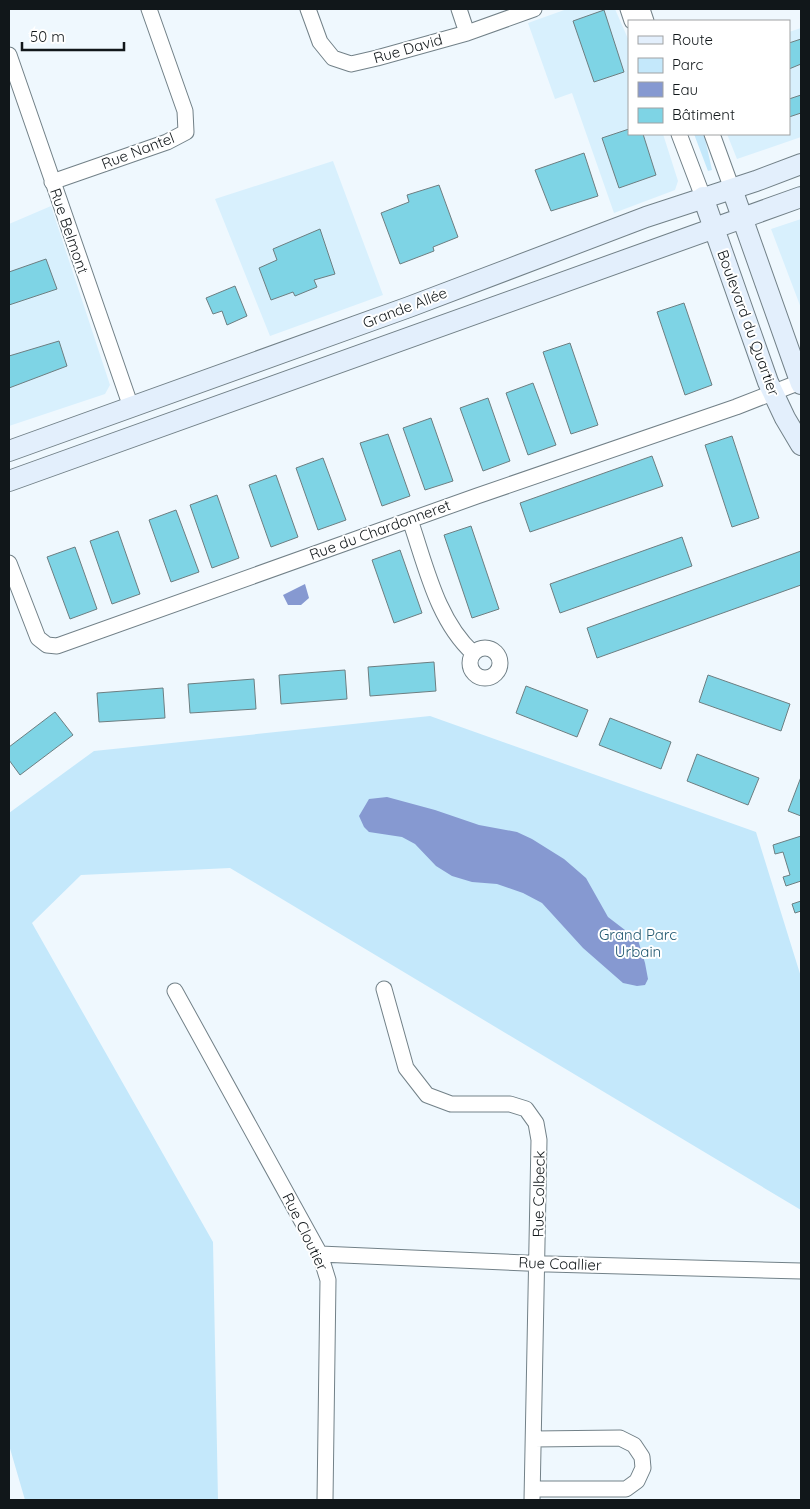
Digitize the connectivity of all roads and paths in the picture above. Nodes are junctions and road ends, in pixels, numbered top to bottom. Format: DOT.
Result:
graph roads {
  1 [pos="149,9"];
  2 [pos="308,9"];
  3 [pos="459,9"];
  4 [pos="534,9"];
  5 [pos="467,33"];
  6 [pos="9,55"];
  7 [pos="680,135"];
  8 [pos="712,135"];
  9 [pos="801,164"];
  10 [pos="52,182"];
  11 [pos="732,188"];
  12 [pos="703,197"];
  13 [pos="801,197"];
  14 [pos="742,218"];
  15 [pos="714,228"];
  16 [pos="801,383"];
  17 [pos="773,393"];
  18 [pos="131,407"];
  19 [pos="801,444"];
  20 [pos="9,451"];
  21 [pos="9,480"];
  22 [pos="410,520"];
  23 [pos="9,563"];
  24 [pos="473,653"];
  25 [pos="384,989"];
  26 [pos="175,991"];
  27 [pos="320,1254"];
  28 [pos="538,1263"];
  29 [pos="801,1271"];
  30 [pos="534,1440"];
  31 [pos="532,1495"];
  32 [pos="325,1500"];
  1 -- 10 [label="street, Rue Nantel"];
  2 -- 5 [label="street, Rue David"];
  3 -- 5 [label="street"];
  4 -- 5 [label="street, Rue David"];
  6 -- 10 [label="street, Rue Belmont"];
  7 -- 12 [label="street"];
  8 -- 11 [label="street"];
  9 -- 11 [label="main road, Grande Allée"];
  10 -- 18 [label="street, Rue Belmont"];
  11 -- 12 [label="main road, Grande Allée"];
  11 -- 14 [label="main road, Boulevard du Quartier"];
  12 -- 15 [label="main road, Boulevard du Quartier"];
  12 -- 18 [label="main road, Grande Allée"];
  13 -- 14 [label="main road, Grande Allée"];
  14 -- 15 [label="main road, Grande Allée"];
  14 -- 16 [label="main road, Boulevard du Quartier"];
  15 -- 17 [label="main road, Boulevard du Quartier"];
  15 -- 21 [label="main road, Grande Allée"];
  16 -- 17 [label="street, Rue du Chardonneret"];
  17 -- 19 [label="main road, Boulevard du Quartier"];
  17 -- 22 [label="street, Rue du Chardonneret"];
  18 -- 20 [label="main road, Grande Allée"];
  22 -- 23 [label="street, Rue du Chardonneret"];
  22 -- 24 [label="street"];
  25 -- 28 [label="street, Rue Colbeck"];
  26 -- 27 [label="street, Rue Cloutier"];
  27 -- 28 [label="street, Rue Coallier"];
  27 -- 32 [label="street, Rue Cloutier"];
  28 -- 29 [label="street, Rue Coallier"];
  28 -- 30 [label="street, Rue Colbeck"];
  30 -- 31 [label="street, Rue Colbeck"];
  30 -- 31 [label="street"];
}
